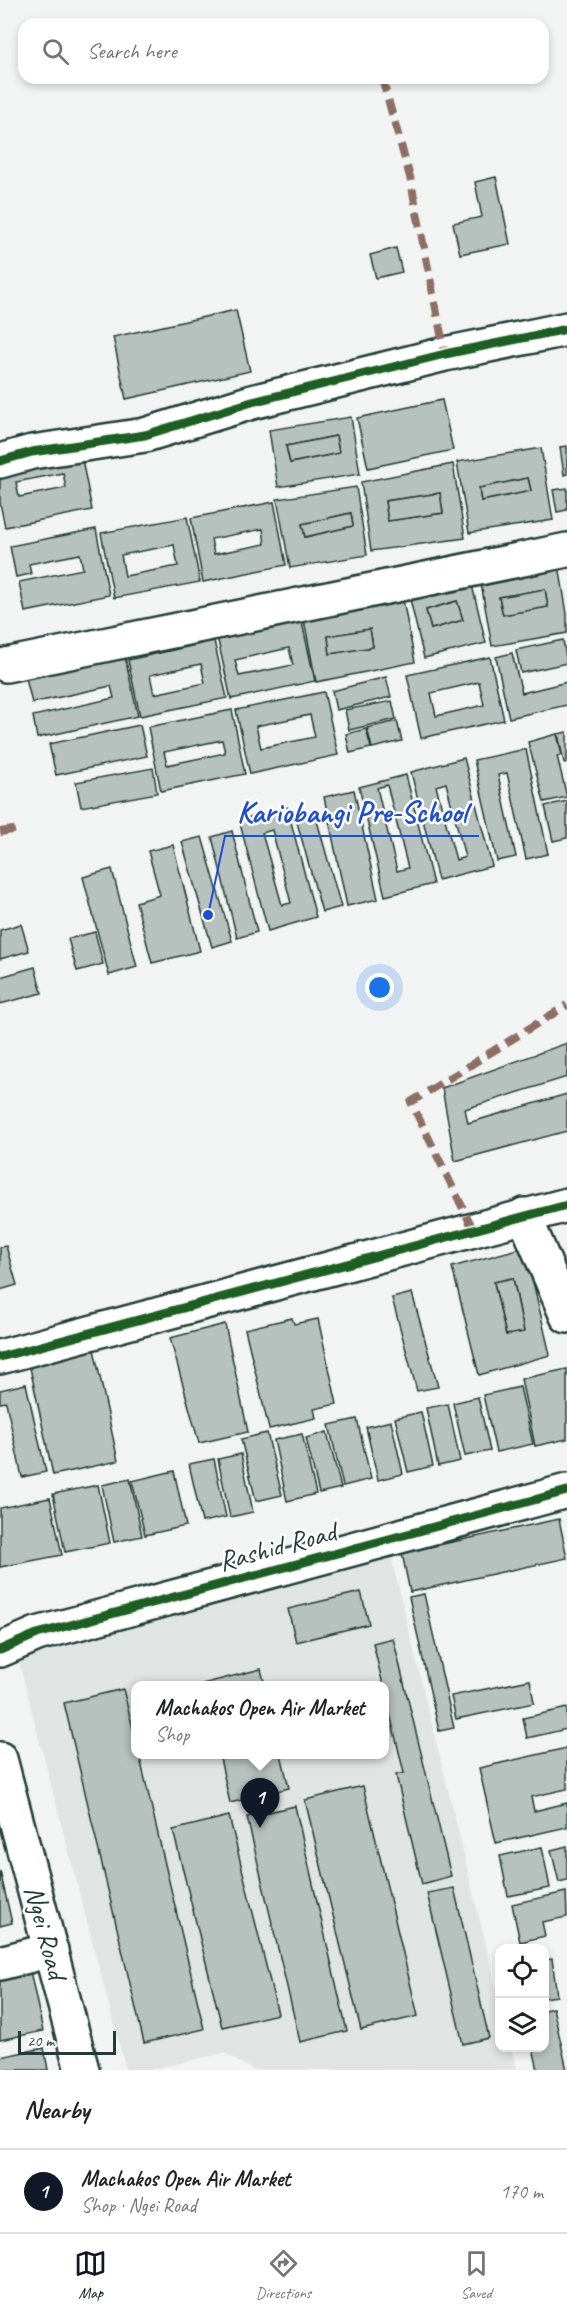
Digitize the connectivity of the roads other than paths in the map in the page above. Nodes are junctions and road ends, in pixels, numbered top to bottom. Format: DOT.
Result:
graph roads {
  1 [pos="567,329"];
  2 [pos="0,461"];
  3 [pos="567,549"];
  4 [pos="6,665"];
  5 [pos="567,1205"];
  6 [pos="524,1215"];
  7 [pos="567,1316"];
  8 [pos="0,1357"];
  9 [pos="567,1491"];
  10 [pos="0,1650"];
  11 [pos="2,1774"];
  12 [pos="51,1950"];
  13 [pos="0,1964"];
  14 [pos="82,2070"];
  1 -- 2 [label="street"];
  3 -- 4 [label="street"];
  5 -- 6 [label="street"];
  6 -- 7 [label="street"];
  6 -- 8 [label="street"];
  9 -- 10 [label="street, Rashid Road"];
  11 -- 12 [label="street, Ngei Road"];
  12 -- 13 [label="street"];
  12 -- 14 [label="street, Ngei Road"];
}
